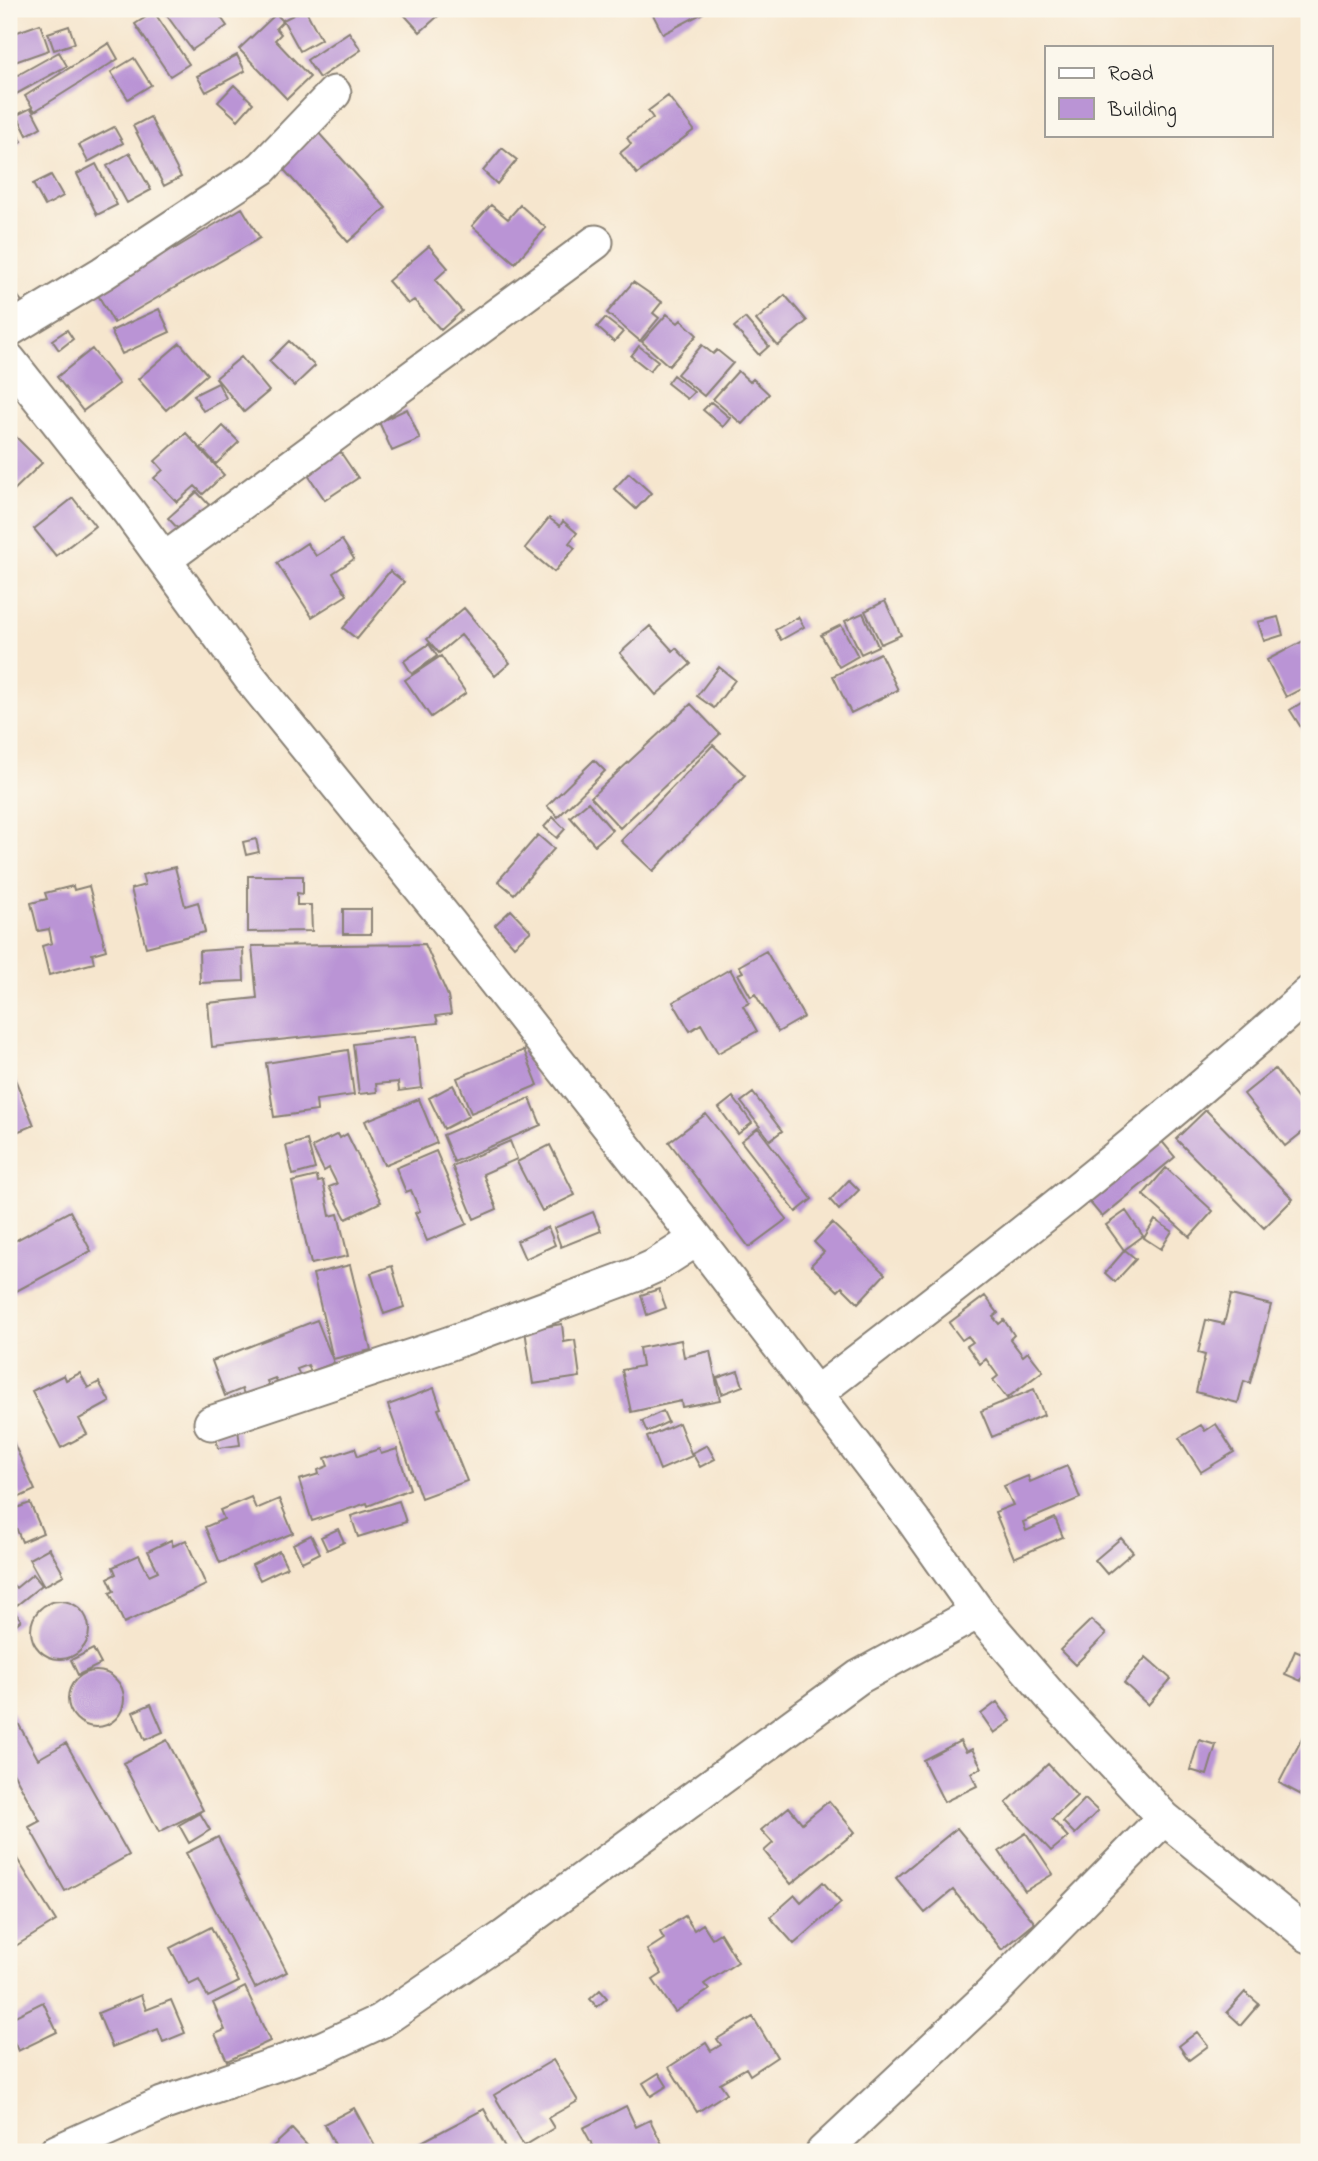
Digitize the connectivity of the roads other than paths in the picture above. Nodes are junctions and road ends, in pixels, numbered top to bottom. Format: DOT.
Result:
graph roads {
  1 [pos="334,93"];
  2 [pos="596,242"];
  3 [pos="9,330"];
  4 [pos="9,360"];
  5 [pos="164,560"];
  6 [pos="1309,993"];
  7 [pos="697,1239"];
  8 [pos="814,1394"];
  9 [pos="211,1423"];
  10 [pos="978,1612"];
  11 [pos="1164,1818"];
  12 [pos="1309,1936"];
  13 [pos="56,2152"];
  14 [pos="823,2152"];
  1 -- 3 [label="street"];
  2 -- 5 [label="street"];
  4 -- 5 [label="street"];
  5 -- 7 [label="street"];
  6 -- 8 [label="street"];
  7 -- 8 [label="street"];
  7 -- 9 [label="street"];
  8 -- 10 [label="street"];
  10 -- 11 [label="street"];
  10 -- 13 [label="street"];
  11 -- 12 [label="street"];
  11 -- 14 [label="street"];
}
